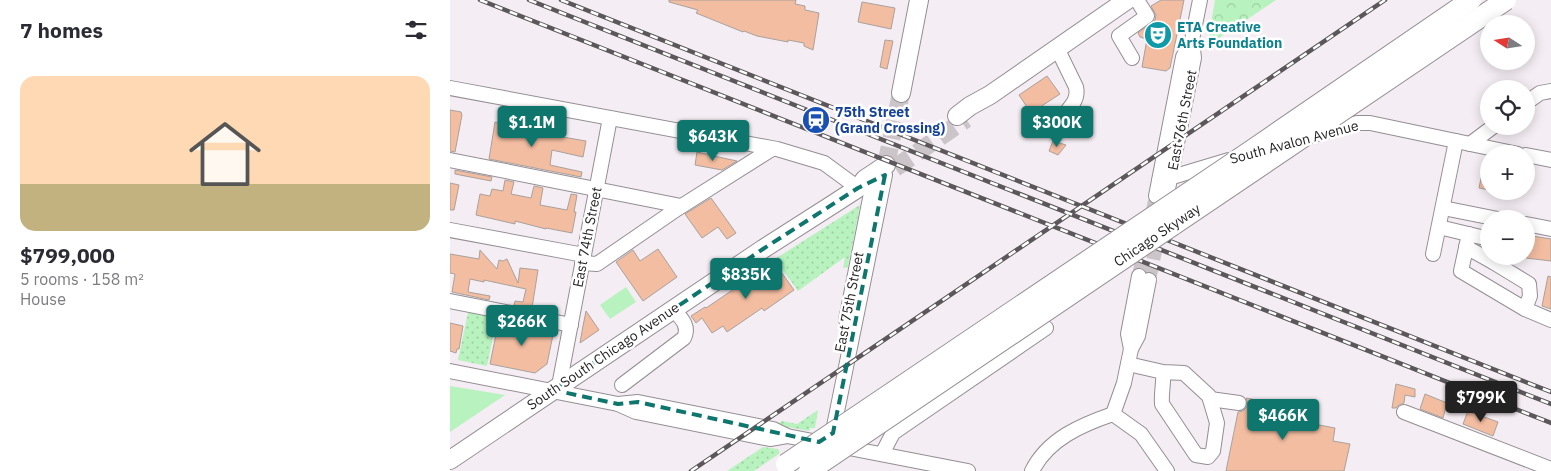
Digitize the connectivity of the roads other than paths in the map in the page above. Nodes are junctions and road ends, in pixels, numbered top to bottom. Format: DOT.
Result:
graph roads {
  1 [pos="917,0"];
  2 [pos="1127,0"];
  3 [pos="1137,0"];
  4 [pos="1200,0"];
  5 [pos="1471,0"];
  6 [pos="1506,0"];
  7 [pos="1057,48"];
  8 [pos="1132,58"];
  9 [pos="450,88"];
  10 [pos="897,91"];
  11 [pos="1551,91"];
  12 [pos="1535,97"];
  13 [pos="1064,114"];
  14 [pos="610,118"];
  15 [pos="962,118"];
  16 [pos="1480,134"];
  17 [pos="1463,143"];
  18 [pos="1480,146"];
  19 [pos="772,148"];
  20 [pos="1535,157"];
  21 [pos="450,160"];
  22 [pos="1551,160"];
  23 [pos="878,173"];
  24 [pos="1164,179"];
  25 [pos="596,189"];
  26 [pos="1161,197"];
  27 [pos="681,206"];
  28 [pos="1443,208"];
  29 [pos="1480,215"];
  30 [pos="1535,226"];
  31 [pos="1439,227"];
  32 [pos="1551,229"];
  33 [pos="450,230"];
  34 [pos="1480,239"];
  35 [pos="1468,241"];
  36 [pos="1480,249"];
  37 [pos="1433,254"];
  38 [pos="583,259"];
  39 [pos="1502,265"];
  40 [pos="1144,278"];
  41 [pos="450,301"];
  42 [pos="674,309"];
  43 [pos="1525,309"];
  44 [pos="1551,320"];
  45 [pos="571,324"];
  46 [pos="1046,328"];
  47 [pos="1128,364"];
  48 [pos="450,371"];
  49 [pos="1163,372"];
  50 [pos="622,385"];
  51 [pos="556,388"];
  52 [pos="1210,399"];
  53 [pos="1239,403"];
  54 [pos="1404,412"];
  55 [pos="1113,414"];
  56 [pos="830,444"];
  57 [pos="882,454"];
  58 [pos="450,460"];
  59 [pos="786,464"];
  60 [pos="1551,469"];
  61 [pos="809,471"];
  62 [pos="824,471"];
  63 [pos="968,471"];
  64 [pos="1032,471"];
  65 [pos="1167,471"];
  1 -- 10 [label="main road"];
  2 -- 7 [label="main road"];
  3 -- 8 [label="street"];
  4 -- 24 [label="street, East 76th Street"];
  5 -- 59 [label="highway, Chicago Skyway, bridge"];
  6 -- 61 [label="highway, Chicago Skyway, bridge"];
  7 -- 13 [label="street"];
  7 -- 15 [label="main road"];
  9 -- 14 [label="street"];
  11 -- 12 [label="street"];
  14 -- 19 [label="street"];
  14 -- 25 [label="street, East 74th Street"];
  16 -- 17 [label="street"];
  17 -- 18 [label="street, South Avalon Avenue"];
  17 -- 24 [label="street, South Avalon Avenue"];
  17 -- 28 [label="street"];
  19 -- 23 [label="street"];
  19 -- 27 [label="street"];
  20 -- 22 [label="street"];
  21 -- 25 [label="street"];
  23 -- 42 [label="main road, South South Chicago Avenue"];
  23 -- 56 [label="street, East 75th Street"];
  24 -- 26 [label="street, East 76th Street"];
  25 -- 27 [label="street"];
  25 -- 38 [label="street, East 74th Street"];
  27 -- 38 [label="street"];
  28 -- 29 [label="street"];
  28 -- 31 [label="street"];
  30 -- 32 [label="street"];
  31 -- 35 [label="street"];
  31 -- 37 [label="street"];
  33 -- 38 [label="street"];
  34 -- 35 [label="street"];
  35 -- 36 [label="street"];
  35 -- 43 [label="street"];
  38 -- 45 [label="street, East 74th Street"];
  39 -- 43 [label="street"];
  40 -- 47 [label="street"];
  41 -- 45 [label="street"];
  42 -- 50 [label="street"];
  42 -- 51 [label="main road, South South Chicago Avenue"];
  43 -- 44 [label="street"];
  45 -- 51 [label="street, East 74th Street"];
  46 -- 57 [label="street"];
  47 -- 49 [label="street"];
  47 -- 55 [label="street"];
  48 -- 51 [label="street"];
  49 -- 52 [label="street"];
  49 -- 52 [label="street"];
  51 -- 56 [label="street"];
  51 -- 58 [label="main road, South South Chicago Avenue"];
  52 -- 53 [label="street"];
  54 -- 60 [label="street"];
  55 -- 64 [label="street"];
  55 -- 65 [label="street"];
  56 -- 57 [label="street"];
  56 -- 62 [label="street, East 75th Street"];
  57 -- 63 [label="street"];
}
